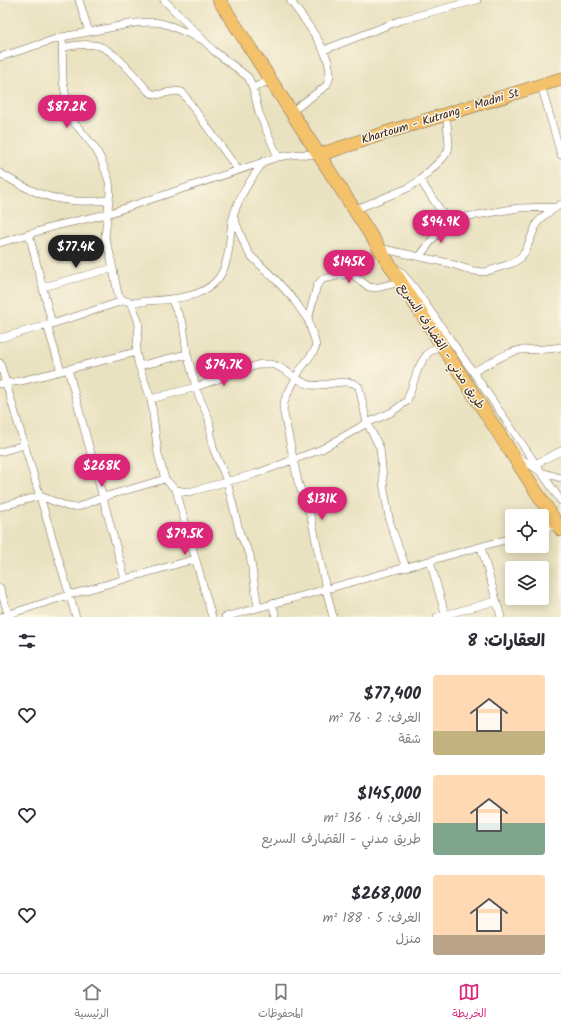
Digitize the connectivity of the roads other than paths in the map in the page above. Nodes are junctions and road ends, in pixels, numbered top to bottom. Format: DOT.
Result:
graph roads {
  1 [pos="79,0"];
  2 [pos="164,0"];
  3 [pos="219,0"];
  4 [pos="290,0"];
  5 [pos="477,0"];
  6 [pos="88,32"];
  7 [pos="62,37"];
  8 [pos="203,40"];
  9 [pos="62,48"];
  10 [pos="324,50"];
  11 [pos="0,57"];
  12 [pos="561,79"];
  13 [pos="271,80"];
  14 [pos="541,84"];
  15 [pos="253,88"];
  16 [pos="292,112"];
  17 [pos="446,113"];
  18 [pos="319,155"];
  19 [pos="561,155"];
  20 [pos="278,156"];
  21 [pos="264,161"];
  22 [pos="238,170"];
  23 [pos="0,173"];
  24 [pos="420,180"];
  25 [pos="110,200"];
  26 [pos="558,206"];
  27 [pos="354,210"];
  28 [pos="107,214"];
  29 [pos="233,216"];
  30 [pos="447,220"];
  31 [pos="29,234"];
  32 [pos="0,243"];
  33 [pos="382,252"];
  34 [pos="420,256"];
  35 [pos="113,268"];
  36 [pos="400,282"];
  37 [pos="43,287"];
  38 [pos="171,299"];
  39 [pos="123,301"];
  40 [pos="131,302"];
  41 [pos="308,320"];
  42 [pos="50,324"];
  43 [pos="0,338"];
  44 [pos="441,344"];
  45 [pos="561,347"];
  46 [pos="136,352"];
  47 [pos="187,354"];
  48 [pos="0,363"];
  49 [pos="139,366"];
  50 [pos="65,370"];
  51 [pos="473,372"];
  52 [pos="296,378"];
  53 [pos="3,384"];
  54 [pos="196,387"];
  55 [pos="151,399"];
  56 [pos="367,423"];
  57 [pos="24,445"];
  58 [pos="510,451"];
  59 [pos="561,451"];
  60 [pos="0,452"];
  61 [pos="294,459"];
  62 [pos="535,464"];
  63 [pos="541,472"];
  64 [pos="165,478"];
  65 [pos="561,478"];
  66 [pos="227,481"];
  67 [pos="176,490"];
  68 [pos="40,496"];
  69 [pos="103,497"];
  70 [pos="561,502"];
  71 [pos="0,507"];
  72 [pos="559,527"];
  73 [pos="549,528"];
  74 [pos="505,540"];
  75 [pos="481,547"];
  76 [pos="195,559"];
  77 [pos="430,561"];
  78 [pos="406,568"];
  79 [pos="125,579"];
  80 [pos="0,588"];
  81 [pos="326,589"];
  82 [pos="69,595"];
  83 [pos="496,601"];
  84 [pos="272,603"];
  85 [pos="258,608"];
  86 [pos="8,614"];
  87 [pos="446,616"];
  88 [pos="0,617"];
  89 [pos="76,617"];
  90 [pos="212,617"];
  91 [pos="225,617"];
  92 [pos="276,617"];
  93 [pos="333,617"];
  94 [pos="437,617"];
  95 [pos="501,617"];
  1 -- 6 [label="street"];
  2 -- 8 [label="street"];
  3 -- 13 [label="highway, طريق مدني - القضارف السريع"];
  4 -- 10 [label="street"];
  5 -- 10 [label="street"];
  6 -- 7 [label="street"];
  6 -- 8 [label="street"];
  7 -- 9 [label="street"];
  7 -- 11 [label="street"];
  8 -- 15 [label="street"];
  9 -- 22 [label="street"];
  9 -- 25 [label="street"];
  10 -- 16 [label="street"];
  12 -- 14 [label="highway, Khartoum - Kutrang - Madni St"];
  13 -- 15 [label="street"];
  13 -- 16 [label="highway, طريق مدني - القضارف السريع"];
  14 -- 17 [label="highway, Khartoum - Kutrang - Madni St"];
  14 -- 19 [label="street"];
  15 -- 20 [label="street"];
  16 -- 18 [label="highway, طريق مدني - القضارف السريع"];
  17 -- 18 [label="highway, Khartoum - Kutrang - Madni St"];
  17 -- 24 [label="street"];
  18 -- 20 [label="street"];
  18 -- 27 [label="highway, طريق مدني - القضارف السريع"];
  20 -- 21 [label="street"];
  21 -- 22 [label="street"];
  21 -- 29 [label="street"];
  22 -- 28 [label="street"];
  23 -- 25 [label="street"];
  24 -- 27 [label="street"];
  24 -- 30 [label="street"];
  25 -- 28 [label="street"];
  26 -- 30 [label="street"];
  26 -- 34 [label="street"];
  27 -- 33 [label="highway, طريق مدني - القضارف السريع"];
  28 -- 31 [label="street"];
  28 -- 35 [label="street"];
  29 -- 38 [label="street"];
  29 -- 41 [label="street"];
  30 -- 34 [label="street"];
  31 -- 32 [label="street"];
  31 -- 37 [label="street"];
  33 -- 34 [label="street"];
  33 -- 36 [label="highway, طريق مدني - القضارف السريع"];
  33 -- 51 [label="street"];
  35 -- 37 [label="street"];
  35 -- 39 [label="street"];
  36 -- 41 [label="street"];
  36 -- 44 [label="highway, طريق مدني - القضارف السريع"];
  37 -- 42 [label="street"];
  38 -- 40 [label="street"];
  38 -- 47 [label="street"];
  39 -- 40 [label="street"];
  39 -- 42 [label="street"];
  40 -- 46 [label="street"];
  41 -- 52 [label="street"];
  42 -- 43 [label="street"];
  42 -- 50 [label="street"];
  44 -- 56 [label="street"];
  44 -- 58 [label="highway, طريق مدني - القضارف السريع"];
  45 -- 51 [label="street"];
  46 -- 49 [label="street"];
  46 -- 50 [label="street"];
  47 -- 49 [label="street"];
  47 -- 54 [label="street"];
  48 -- 53 [label="street"];
  49 -- 55 [label="street"];
  50 -- 53 [label="street"];
  50 -- 69 [label="street"];
  51 -- 62 [label="street"];
  52 -- 54 [label="street"];
  52 -- 56 [label="street"];
  52 -- 61 [label="street"];
  53 -- 57 [label="street"];
  54 -- 55 [label="street"];
  54 -- 66 [label="street"];
  55 -- 64 [label="street"];
  56 -- 61 [label="street"];
  56 -- 78 [label="street"];
  57 -- 60 [label="street"];
  57 -- 68 [label="street"];
  58 -- 63 [label="street"];
  58 -- 72 [label="highway, طريق مدني - القضارف السريع"];
  59 -- 62 [label="street"];
  61 -- 66 [label="street"];
  61 -- 81 [label="street"];
  62 -- 63 [label="street"];
  63 -- 65 [label="street"];
  63 -- 70 [label="street"];
  64 -- 67 [label="street"];
  64 -- 69 [label="street"];
  66 -- 67 [label="street"];
  66 -- 85 [label="street"];
  67 -- 76 [label="street"];
  68 -- 69 [label="street"];
  68 -- 71 [label="street"];
  68 -- 82 [label="street"];
  69 -- 79 [label="street"];
  72 -- 73 [label="street"];
  74 -- 75 [label="street"];
  75 -- 77 [label="street"];
  75 -- 83 [label="street"];
  76 -- 79 [label="street"];
  76 -- 90 [label="street"];
  77 -- 78 [label="street"];
  77 -- 87 [label="street"];
  78 -- 81 [label="street"];
  79 -- 82 [label="street"];
  80 -- 86 [label="street"];
  81 -- 84 [label="street"];
  81 -- 93 [label="street"];
  82 -- 86 [label="street"];
  82 -- 89 [label="street"];
  83 -- 87 [label="street"];
  83 -- 95 [label="street"];
  84 -- 85 [label="street"];
  84 -- 92 [label="street"];
  85 -- 91 [label="street"];
  86 -- 88 [label="street"];
  87 -- 94 [label="street"];
}
